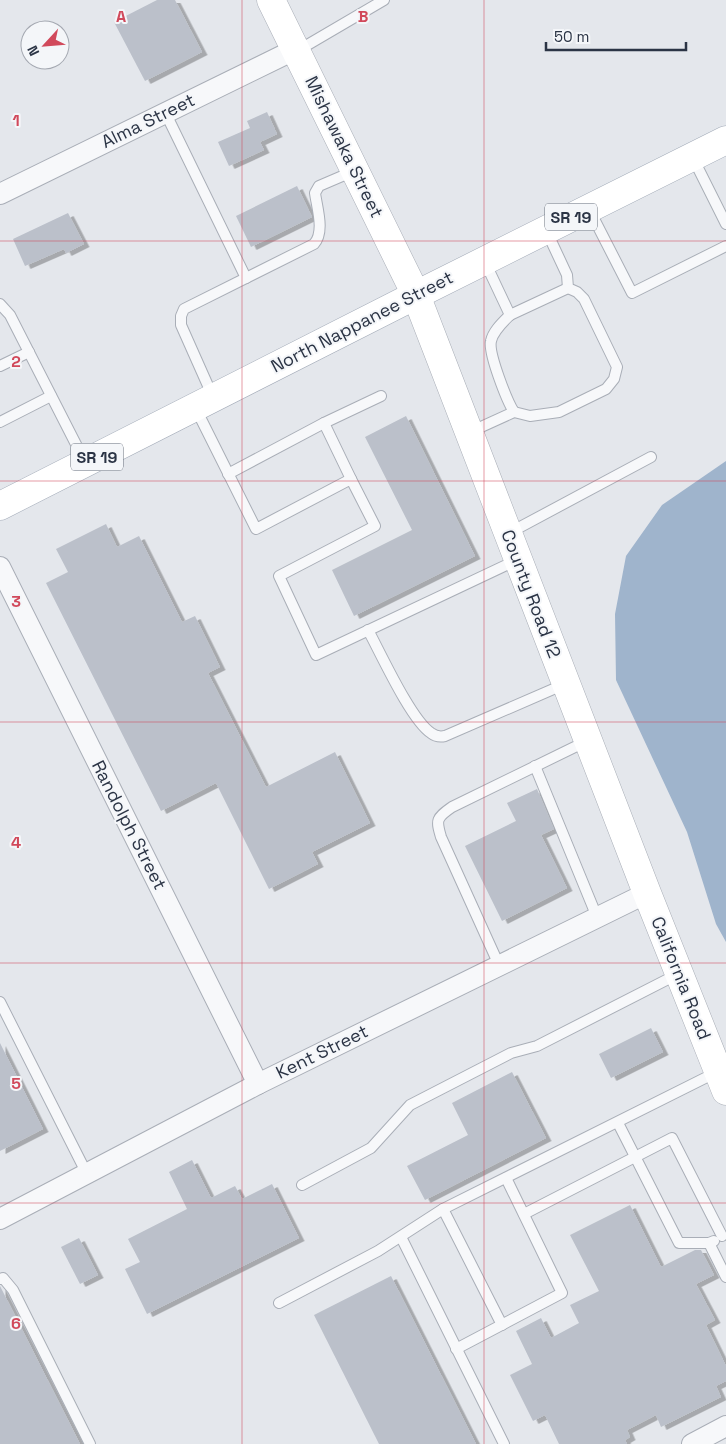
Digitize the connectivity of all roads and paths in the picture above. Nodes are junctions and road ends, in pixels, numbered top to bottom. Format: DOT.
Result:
graph roads {
  1 [pos="272,0"];
  2 [pos="384,0"];
  3 [pos="296,50"];
  4 [pos="165,112"];
  5 [pos="726,140"];
  6 [pos="692,157"];
  7 [pos="355,171"];
  8 [pos="0,194"];
  9 [pos="589,208"];
  10 [pos="726,224"];
  11 [pos="546,230"];
  12 [pos="726,246"];
  13 [pos="484,260"];
  14 [pos="246,278"];
  15 [pos="568,288"];
  16 [pos="416,295"];
  17 [pos="0,304"];
  18 [pos="510,315"];
  19 [pos="29,352"];
  20 [pos="0,366"];
  21 [pos="51,396"];
  22 [pos="381,396"];
  23 [pos="204,402"];
  24 [pos="514,412"];
  25 [pos="0,422"];
  26 [pos="324,423"];
  27 [pos="469,433"];
  28 [pos="651,457"];
  29 [pos="85,463"];
  30 [pos="228,474"];
  31 [pos="351,479"];
  32 [pos="0,506"];
  33 [pos="508,534"];
  34 [pos="518,559"];
  35 [pos="0,567"];
  36 [pos="368,630"];
  37 [pos="566,683"];
  38 [pos="588,741"];
  39 [pos="535,766"];
  40 [pos="648,893"];
  41 [pos="597,918"];
  42 [pos="500,965"];
  43 [pos="679,973"];
  44 [pos="0,1002"];
  45 [pos="722,1082"];
  46 [pos="258,1084"];
  47 [pos="618,1123"];
  48 [pos="635,1157"];
  49 [pos="87,1174"];
  50 [pos="506,1178"];
  51 [pos="302,1185"];
  52 [pos="443,1209"];
  53 [pos="524,1214"];
  54 [pos="0,1219"];
  55 [pos="724,1236"];
  56 [pos="401,1237"];
  57 [pos="709,1243"];
  58 [pos="726,1277"];
  59 [pos="0,1278"];
  60 [pos="279,1304"];
  61 [pos="502,1325"];
  62 [pos="456,1349"];
  63 [pos="726,1426"];
  64 [pos="90,1444"];
  65 [pos="504,1444"];
  66 [pos="692,1444"];
  1 -- 3 [label="main road, Mishawaka Street"];
  2 -- 3 [label="lane"];
  3 -- 4 [label="street, Alma Street"];
  3 -- 7 [label="main road, Mishawaka Street"];
  4 -- 8 [label="street, Alma Street"];
  4 -- 14 [label="lane"];
  5 -- 6 [label="main road, North Nappanee Street / SR 19"];
  6 -- 9 [label="main road, North Nappanee Street / SR 19"];
  6 -- 10 [label="lane"];
  7 -- 14 [label="lane"];
  7 -- 16 [label="main road, Mishawaka Street"];
  9 -- 11 [label="main road, North Nappanee Street / SR 19"];
  9 -- 12 [label="lane"];
  11 -- 13 [label="main road, North Nappanee Street / SR 19"];
  11 -- 15 [label="lane"];
  13 -- 16 [label="main road, North Nappanee Street / SR 19"];
  13 -- 18 [label="lane"];
  14 -- 23 [label="lane"];
  15 -- 18 [label="lane"];
  15 -- 24 [label="lane"];
  16 -- 23 [label="main road, North Nappanee Street / SR 19"];
  16 -- 27 [label="main road, County Road 12"];
  17 -- 19 [label="lane"];
  18 -- 24 [label="lane"];
  19 -- 20 [label="lane"];
  19 -- 21 [label="lane"];
  21 -- 25 [label="lane"];
  21 -- 29 [label="lane"];
  22 -- 26 [label="lane"];
  23 -- 29 [label="main road, North Nappanee Street / SR 19"];
  23 -- 30 [label="lane"];
  24 -- 27 [label="lane"];
  26 -- 30 [label="lane"];
  26 -- 31 [label="lane"];
  27 -- 33 [label="main road, County Road 12"];
  28 -- 33 [label="lane"];
  29 -- 32 [label="main road, North Nappanee Street / SR 19"];
  30 -- 31 [label="lane"];
  31 -- 36 [label="lane"];
  33 -- 34 [label="main road, County Road 12"];
  34 -- 36 [label="lane"];
  34 -- 37 [label="main road, County Road 12"];
  35 -- 46 [label="street, Randolph Street"];
  36 -- 37 [label="lane"];
  37 -- 38 [label="main road, County Road 12"];
  38 -- 39 [label="lane"];
  38 -- 40 [label="main road, County Road 12"];
  39 -- 41 [label="lane"];
  39 -- 42 [label="lane"];
  40 -- 41 [label="street, Kent Street"];
  40 -- 43 [label="main road, California Road"];
  41 -- 42 [label="street, Kent Street"];
  42 -- 46 [label="street, Kent Street"];
  43 -- 45 [label="main road, California Road"];
  43 -- 51 [label="lane"];
  44 -- 49 [label="lane"];
  45 -- 47 [label="lane"];
  46 -- 49 [label="street, Kent Street"];
  47 -- 48 [label="lane"];
  47 -- 50 [label="lane"];
  48 -- 53 [label="lane"];
  48 -- 55 [label="lane"];
  48 -- 57 [label="lane"];
  49 -- 54 [label="street, Kent Street"];
  50 -- 52 [label="lane"];
  50 -- 53 [label="lane"];
  52 -- 56 [label="lane"];
  52 -- 61 [label="lane"];
  53 -- 61 [label="lane"];
  55 -- 57 [label="lane"];
  56 -- 60 [label="lane"];
  56 -- 62 [label="lane"];
  57 -- 58 [label="lane"];
  59 -- 64 [label="lane"];
  61 -- 62 [label="lane"];
  62 -- 65 [label="lane"];
  63 -- 66 [label="street"];
}
